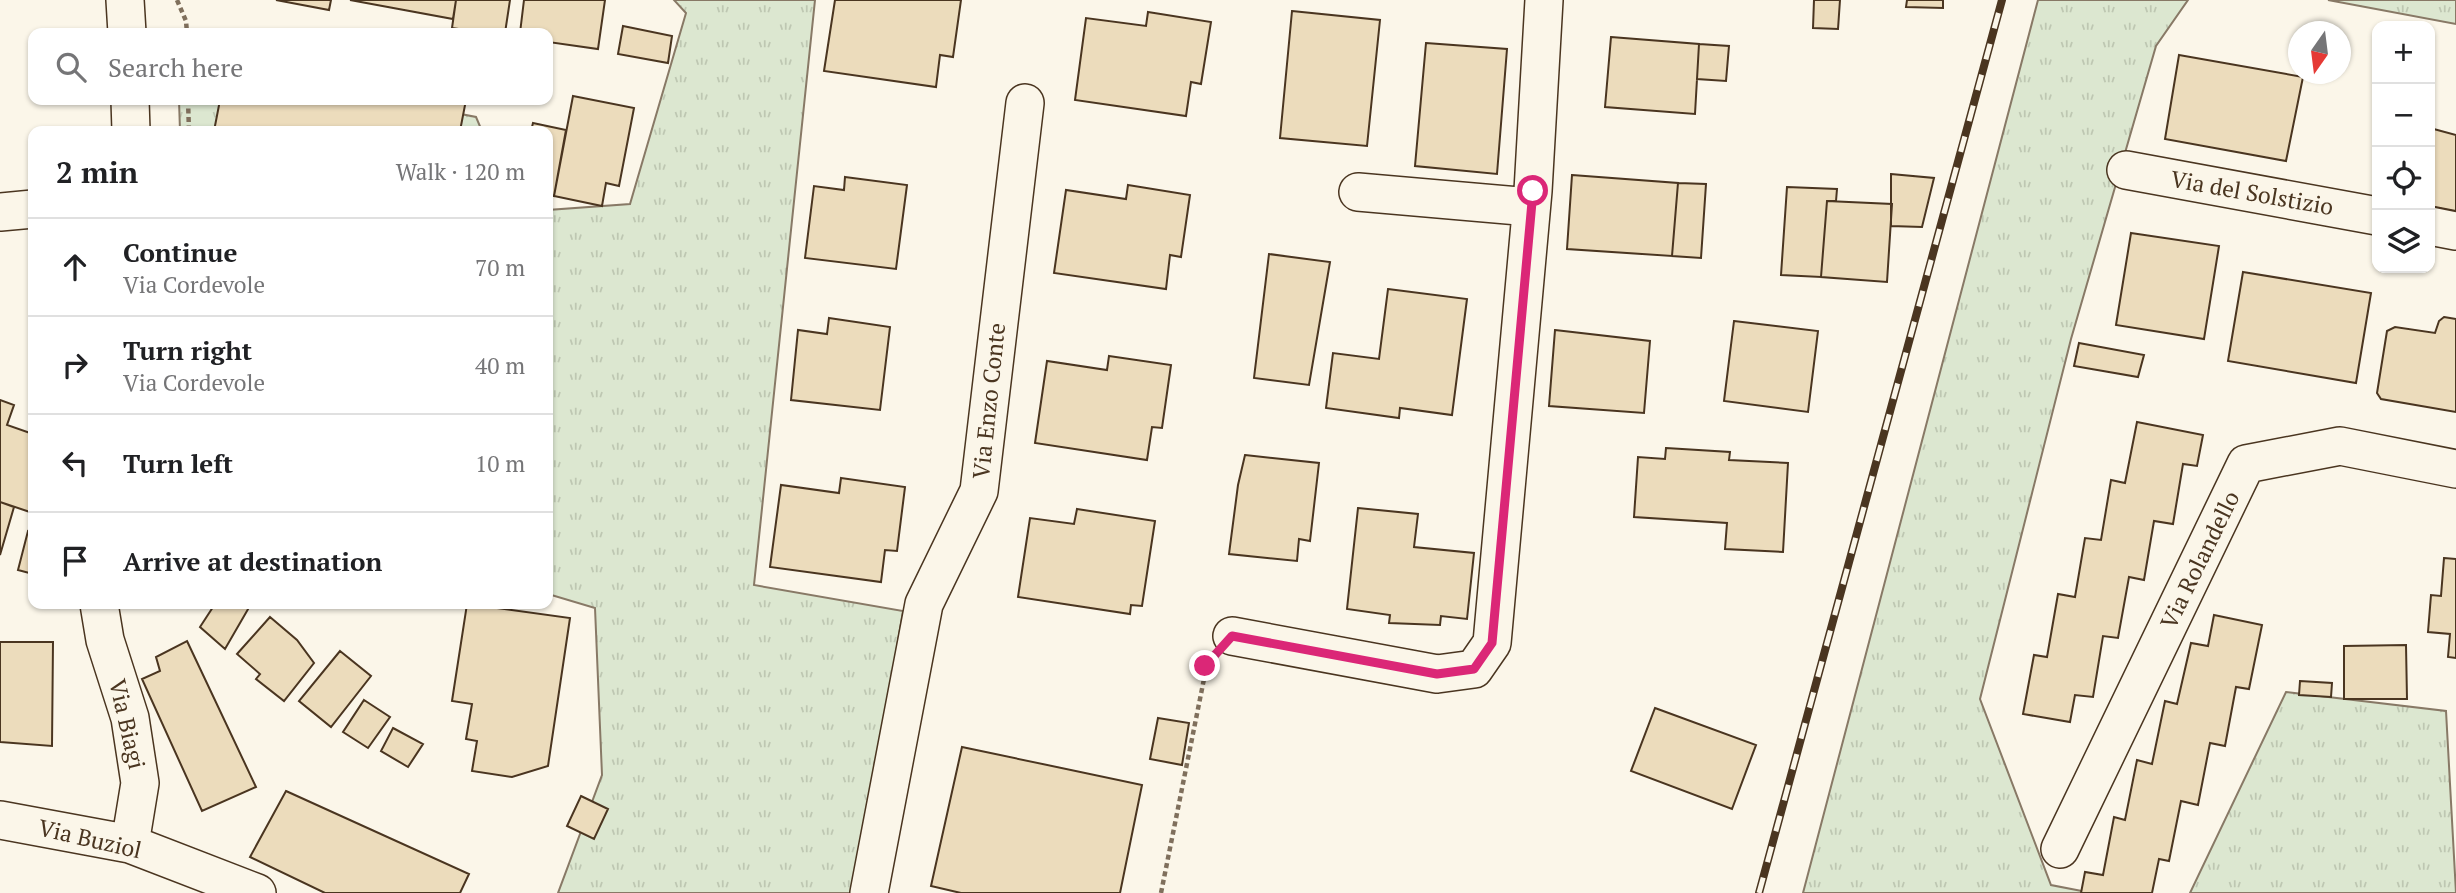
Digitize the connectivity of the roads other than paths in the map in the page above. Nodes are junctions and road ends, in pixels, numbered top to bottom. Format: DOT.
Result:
graph roads {
  1 [pos="125,0"];
  2 [pos="1544,0"];
  3 [pos="127,28"];
  4 [pos="1025,103"];
  5 [pos="130,105"];
  6 [pos="131,126"];
  7 [pos="2126,170"];
  8 [pos="1358,192"];
  9 [pos="1531,207"];
  10 [pos="28,209"];
  11 [pos="0,212"];
  12 [pos="2372,215"];
  13 [pos="2435,227"];
  14 [pos="2456,231"];
  15 [pos="2456,470"];
  16 [pos="100,609"];
  17 [pos="1232,636"];
  18 [pos="0,820"];
  19 [pos="130,845"];
  20 [pos="2060,849"];
  21 [pos="257,893"];
  22 [pos="869,893"];
  1 -- 3 [label="street"];
  2 -- 9 [label="street"];
  4 -- 22 [label="street, Via Enzo Conte"];
  5 -- 6 [label="street"];
  7 -- 12 [label="street, Via del Solstizio"];
  8 -- 9 [label="street"];
  9 -- 17 [label="street"];
  10 -- 11 [label="street"];
  13 -- 14 [label="street"];
  15 -- 20 [label="street, Via Rolandello"];
  16 -- 19 [label="street, Via Biagi"];
  18 -- 19 [label="street, Via Buziol"];
  19 -- 21 [label="street, Via Buziol"];
}
